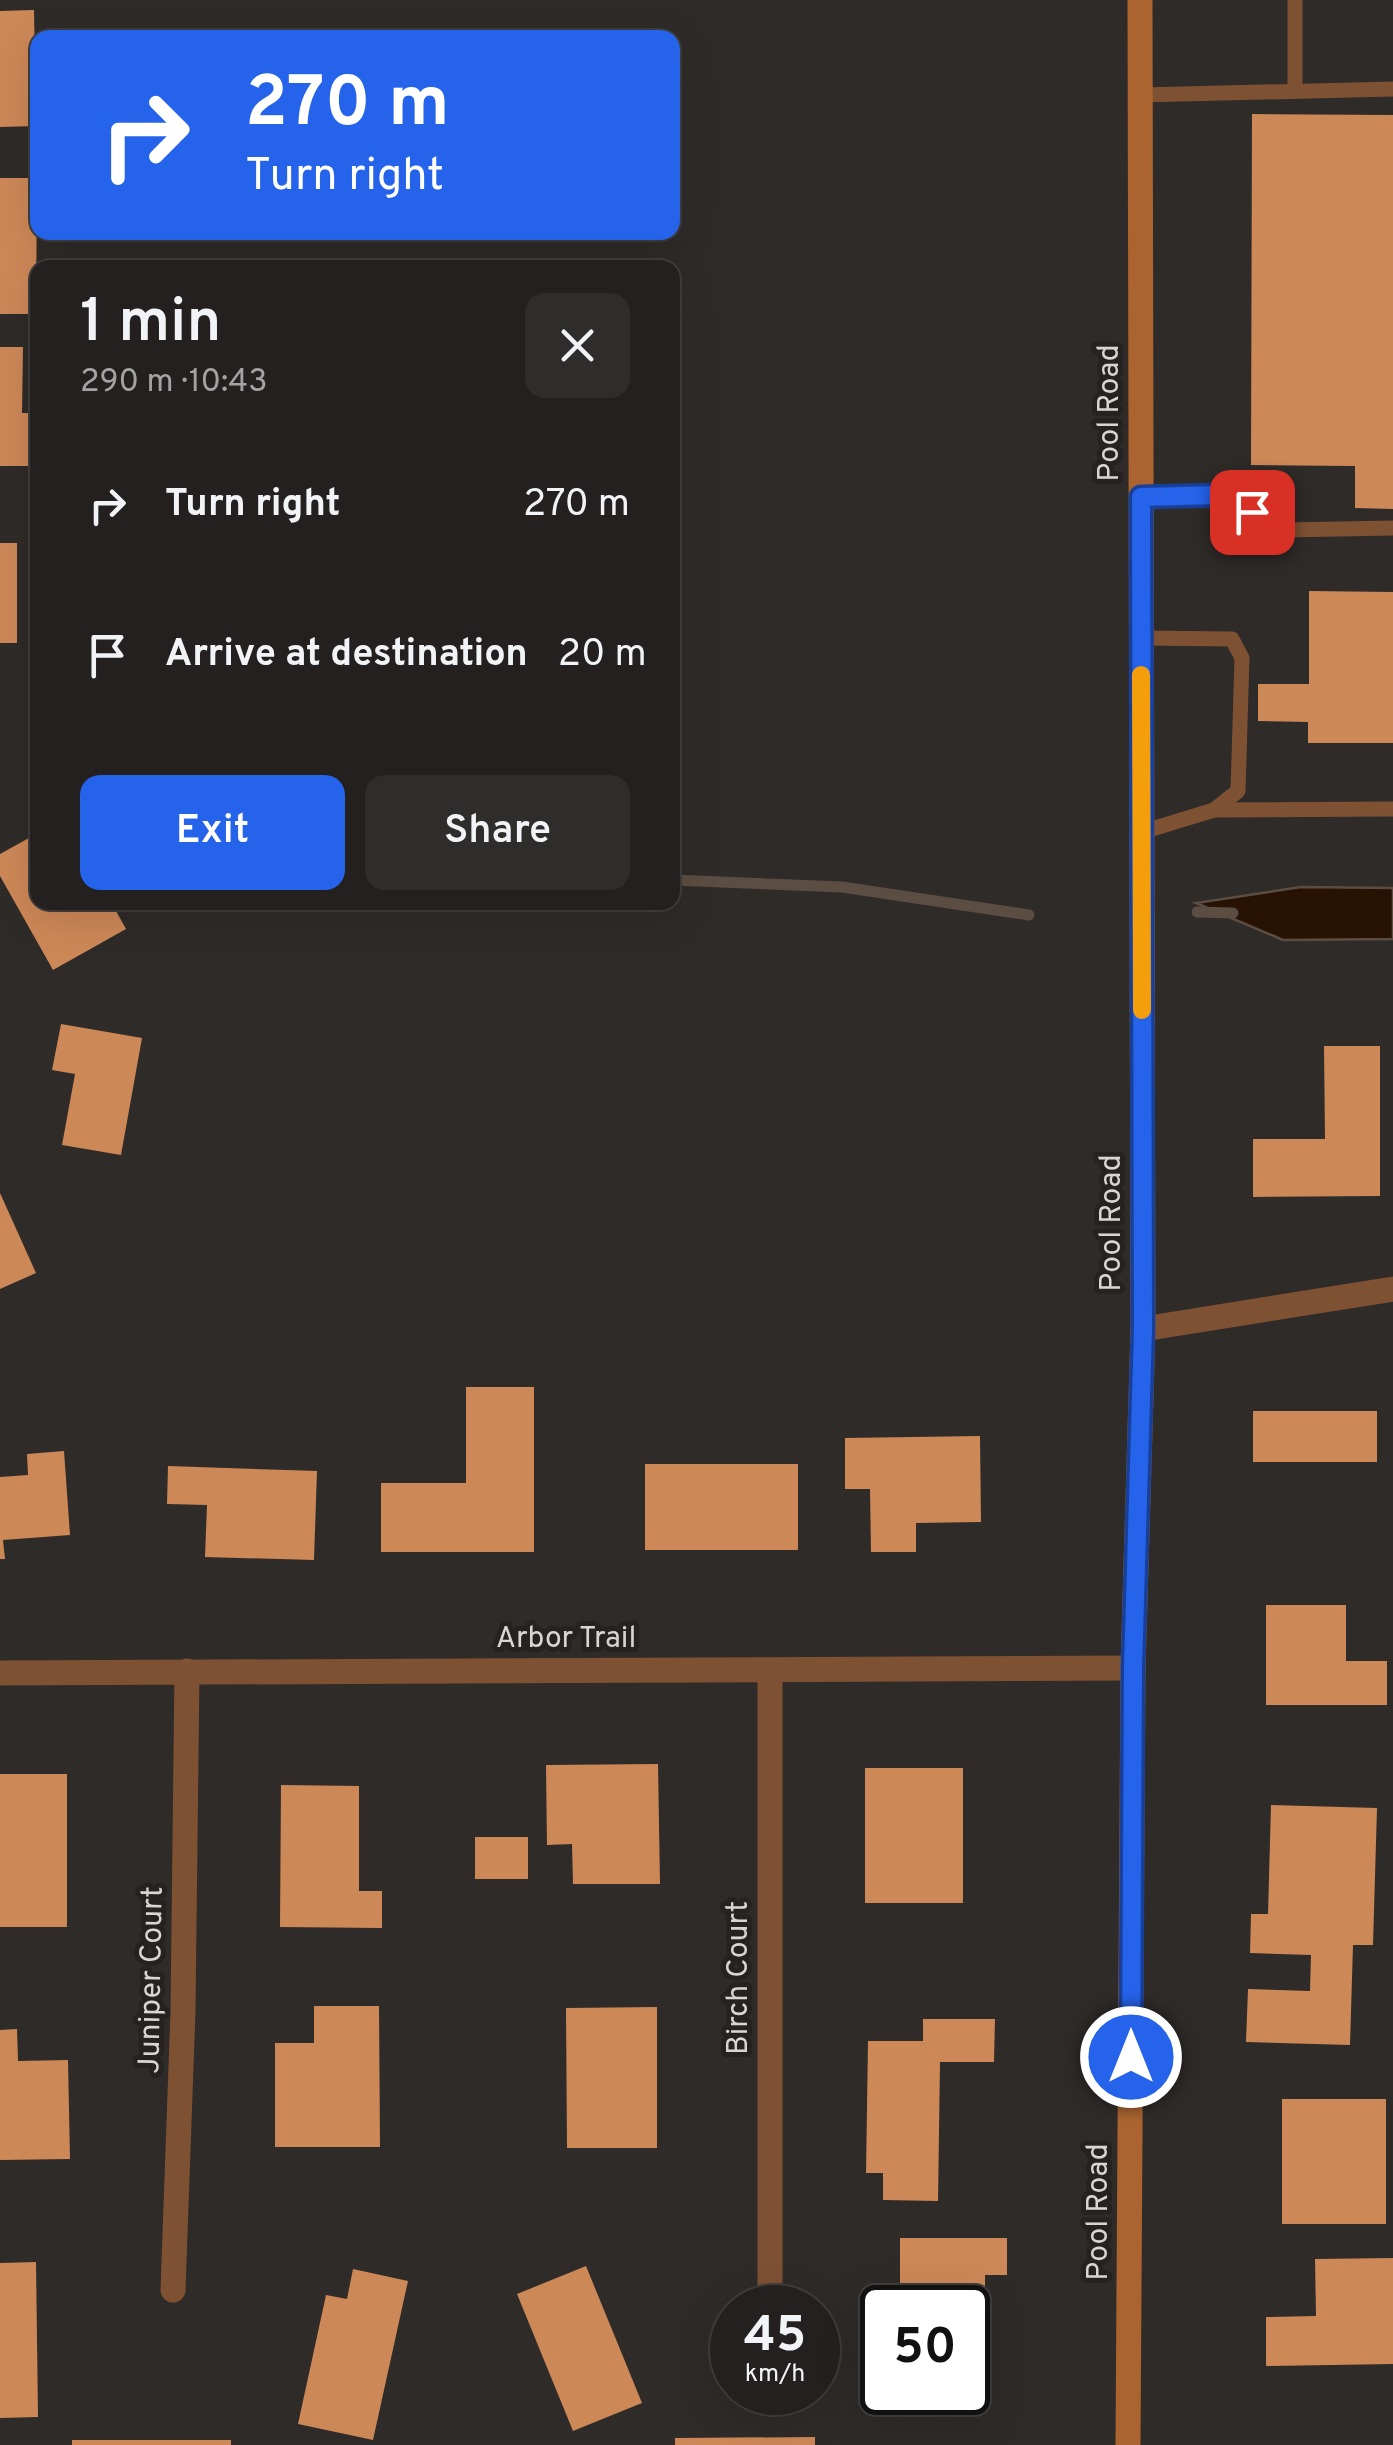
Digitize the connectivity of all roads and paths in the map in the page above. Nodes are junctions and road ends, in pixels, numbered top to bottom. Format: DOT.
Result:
graph roads {
  1 [pos="1140,0"];
  2 [pos="1296,0"];
  3 [pos="1393,89"];
  4 [pos="1295,91"];
  5 [pos="1140,95"];
  6 [pos="1141,497"];
  7 [pos="1393,528"];
  8 [pos="1141,638"];
  9 [pos="1393,809"];
  10 [pos="1214,810"];
  11 [pos="1142,832"];
  12 [pos="1393,1289"];
  13 [pos="1143,1330"];
  14 [pos="1133,1668"];
  15 [pos="770,1670"];
  16 [pos="187,1671"];
  17 [pos="0,1673"];
  18 [pos="770,2285"];
  19 [pos="173,2290"];
  20 [pos="1128,2445"];
  1 -- 5 [label="main road, Pool Road"];
  2 -- 4 [label="lane"];
  3 -- 4 [label="lane"];
  4 -- 5 [label="lane"];
  5 -- 6 [label="main road, Pool Road"];
  6 -- 7 [label="lane"];
  6 -- 8 [label="main road, Pool Road"];
  8 -- 10 [label="lane"];
  8 -- 11 [label="main road, Pool Road"];
  9 -- 10 [label="lane"];
  10 -- 11 [label="lane"];
  11 -- 13 [label="main road, Pool Road"];
  12 -- 13 [label="street"];
  13 -- 14 [label="main road, Pool Road"];
  14 -- 15 [label="street, Arbor Trail"];
  14 -- 20 [label="main road, Pool Road"];
  15 -- 16 [label="street, Arbor Trail"];
  15 -- 18 [label="street, Birch Court"];
  16 -- 17 [label="street, Arbor Trail"];
  16 -- 19 [label="street, Juniper Court"];
}
